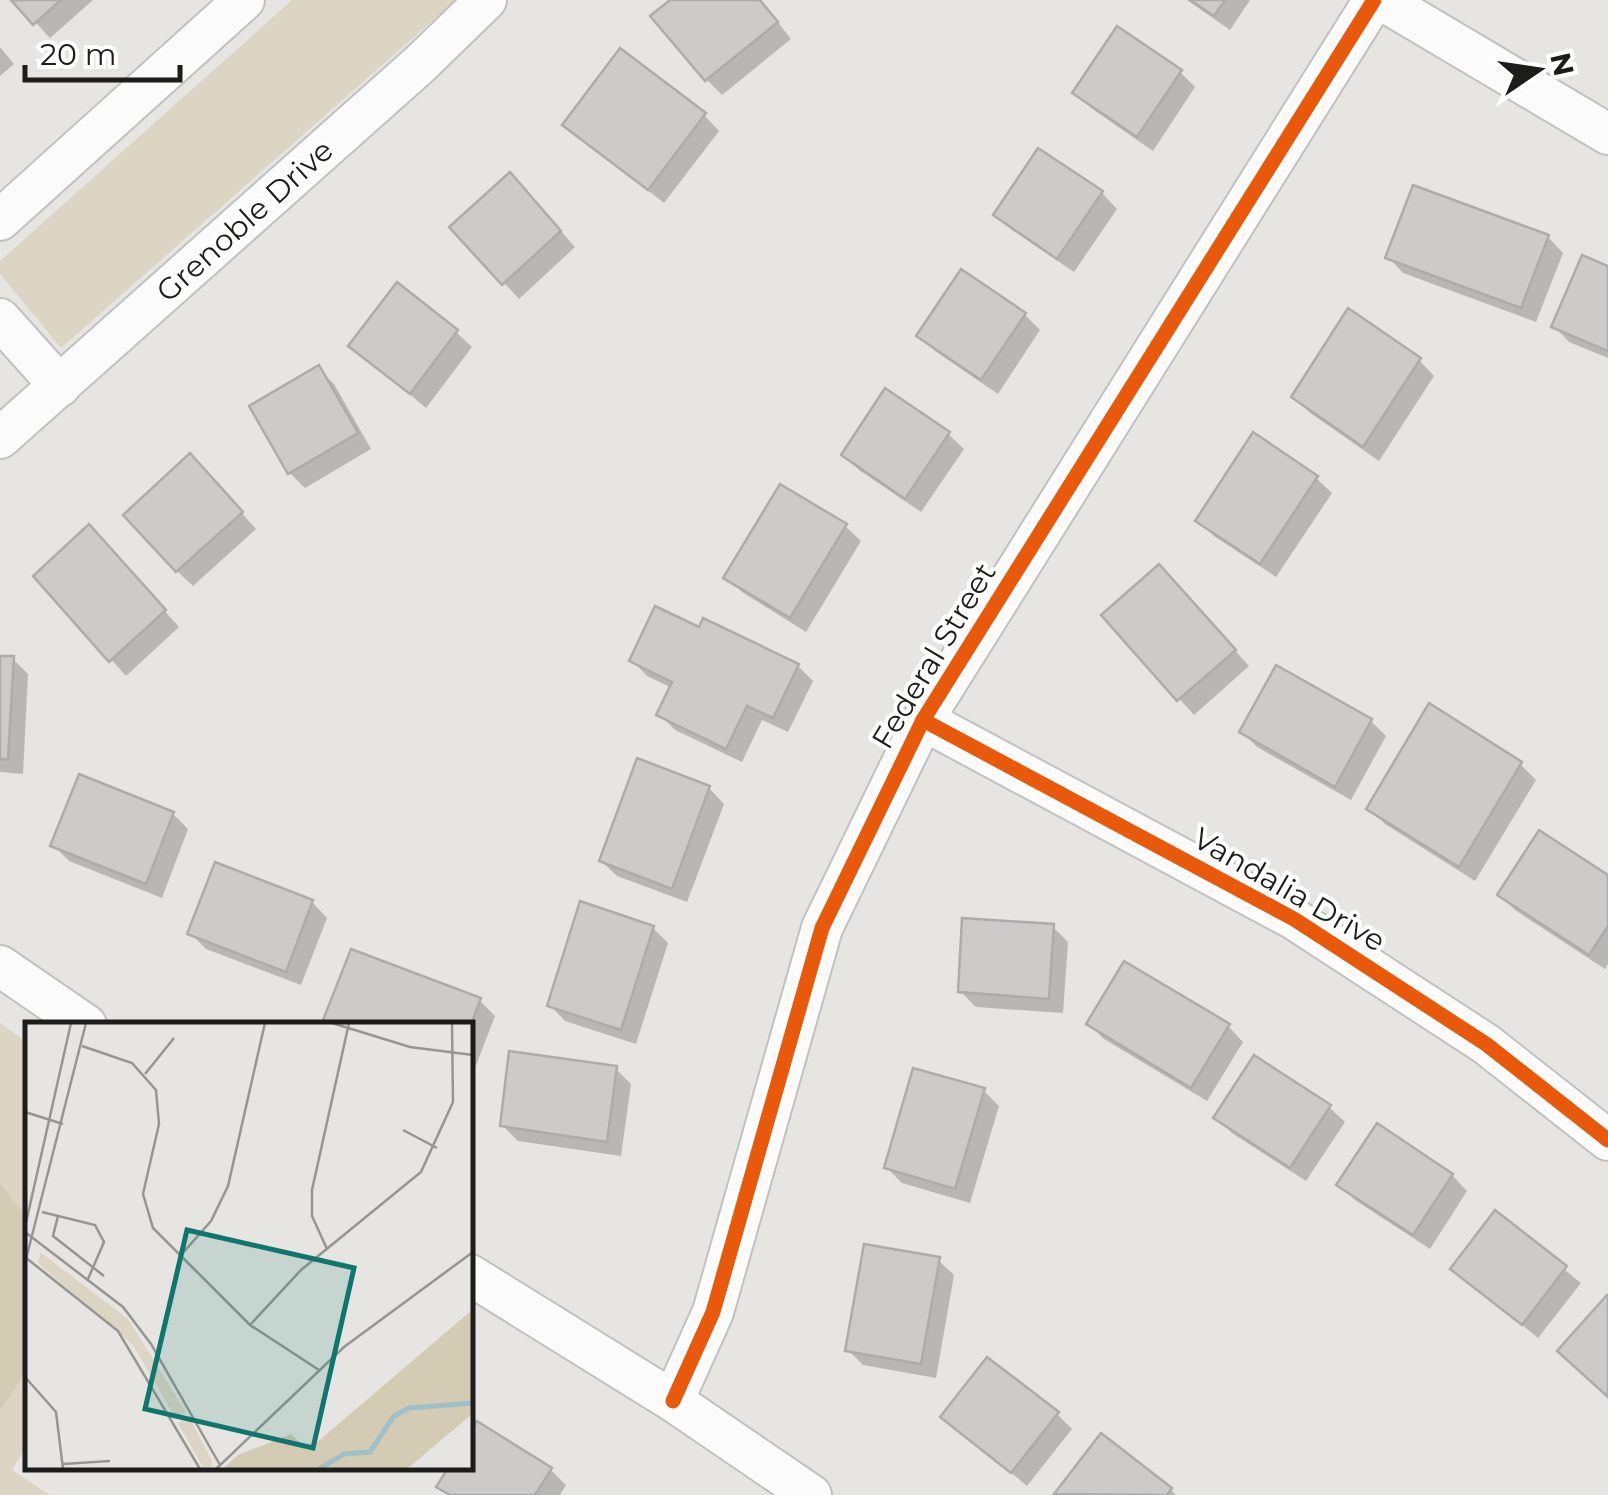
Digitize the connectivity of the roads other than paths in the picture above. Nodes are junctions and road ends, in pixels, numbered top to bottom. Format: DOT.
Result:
graph roads {
  1 [pos="244,0"];
  2 [pos="486,0"];
  3 [pos="1378,0"];
  4 [pos="1608,134"];
  5 [pos="0,220"];
  6 [pos="0,319"];
  7 [pos="60,386"];
  8 [pos="0,438"];
  9 [pos="923,720"];
  10 [pos="0,966"];
  11 [pos="82,1022"];
  12 [pos="1608,1140"];
  13 [pos="472,1276"];
  14 [pos="674,1401"];
  15 [pos="811,1495"];
  1 -- 5 [label="street"];
  2 -- 7 [label="street, Grenoble Drive"];
  3 -- 4 [label="street"];
  3 -- 9 [label="street, Federal Street"];
  6 -- 7 [label="street"];
  7 -- 8 [label="street, Grenoble Drive"];
  9 -- 12 [label="street, Vandalia Drive"];
  9 -- 14 [label="street, Federal Street"];
  10 -- 11 [label="street"];
  13 -- 14 [label="street"];
  14 -- 15 [label="street"];
}
